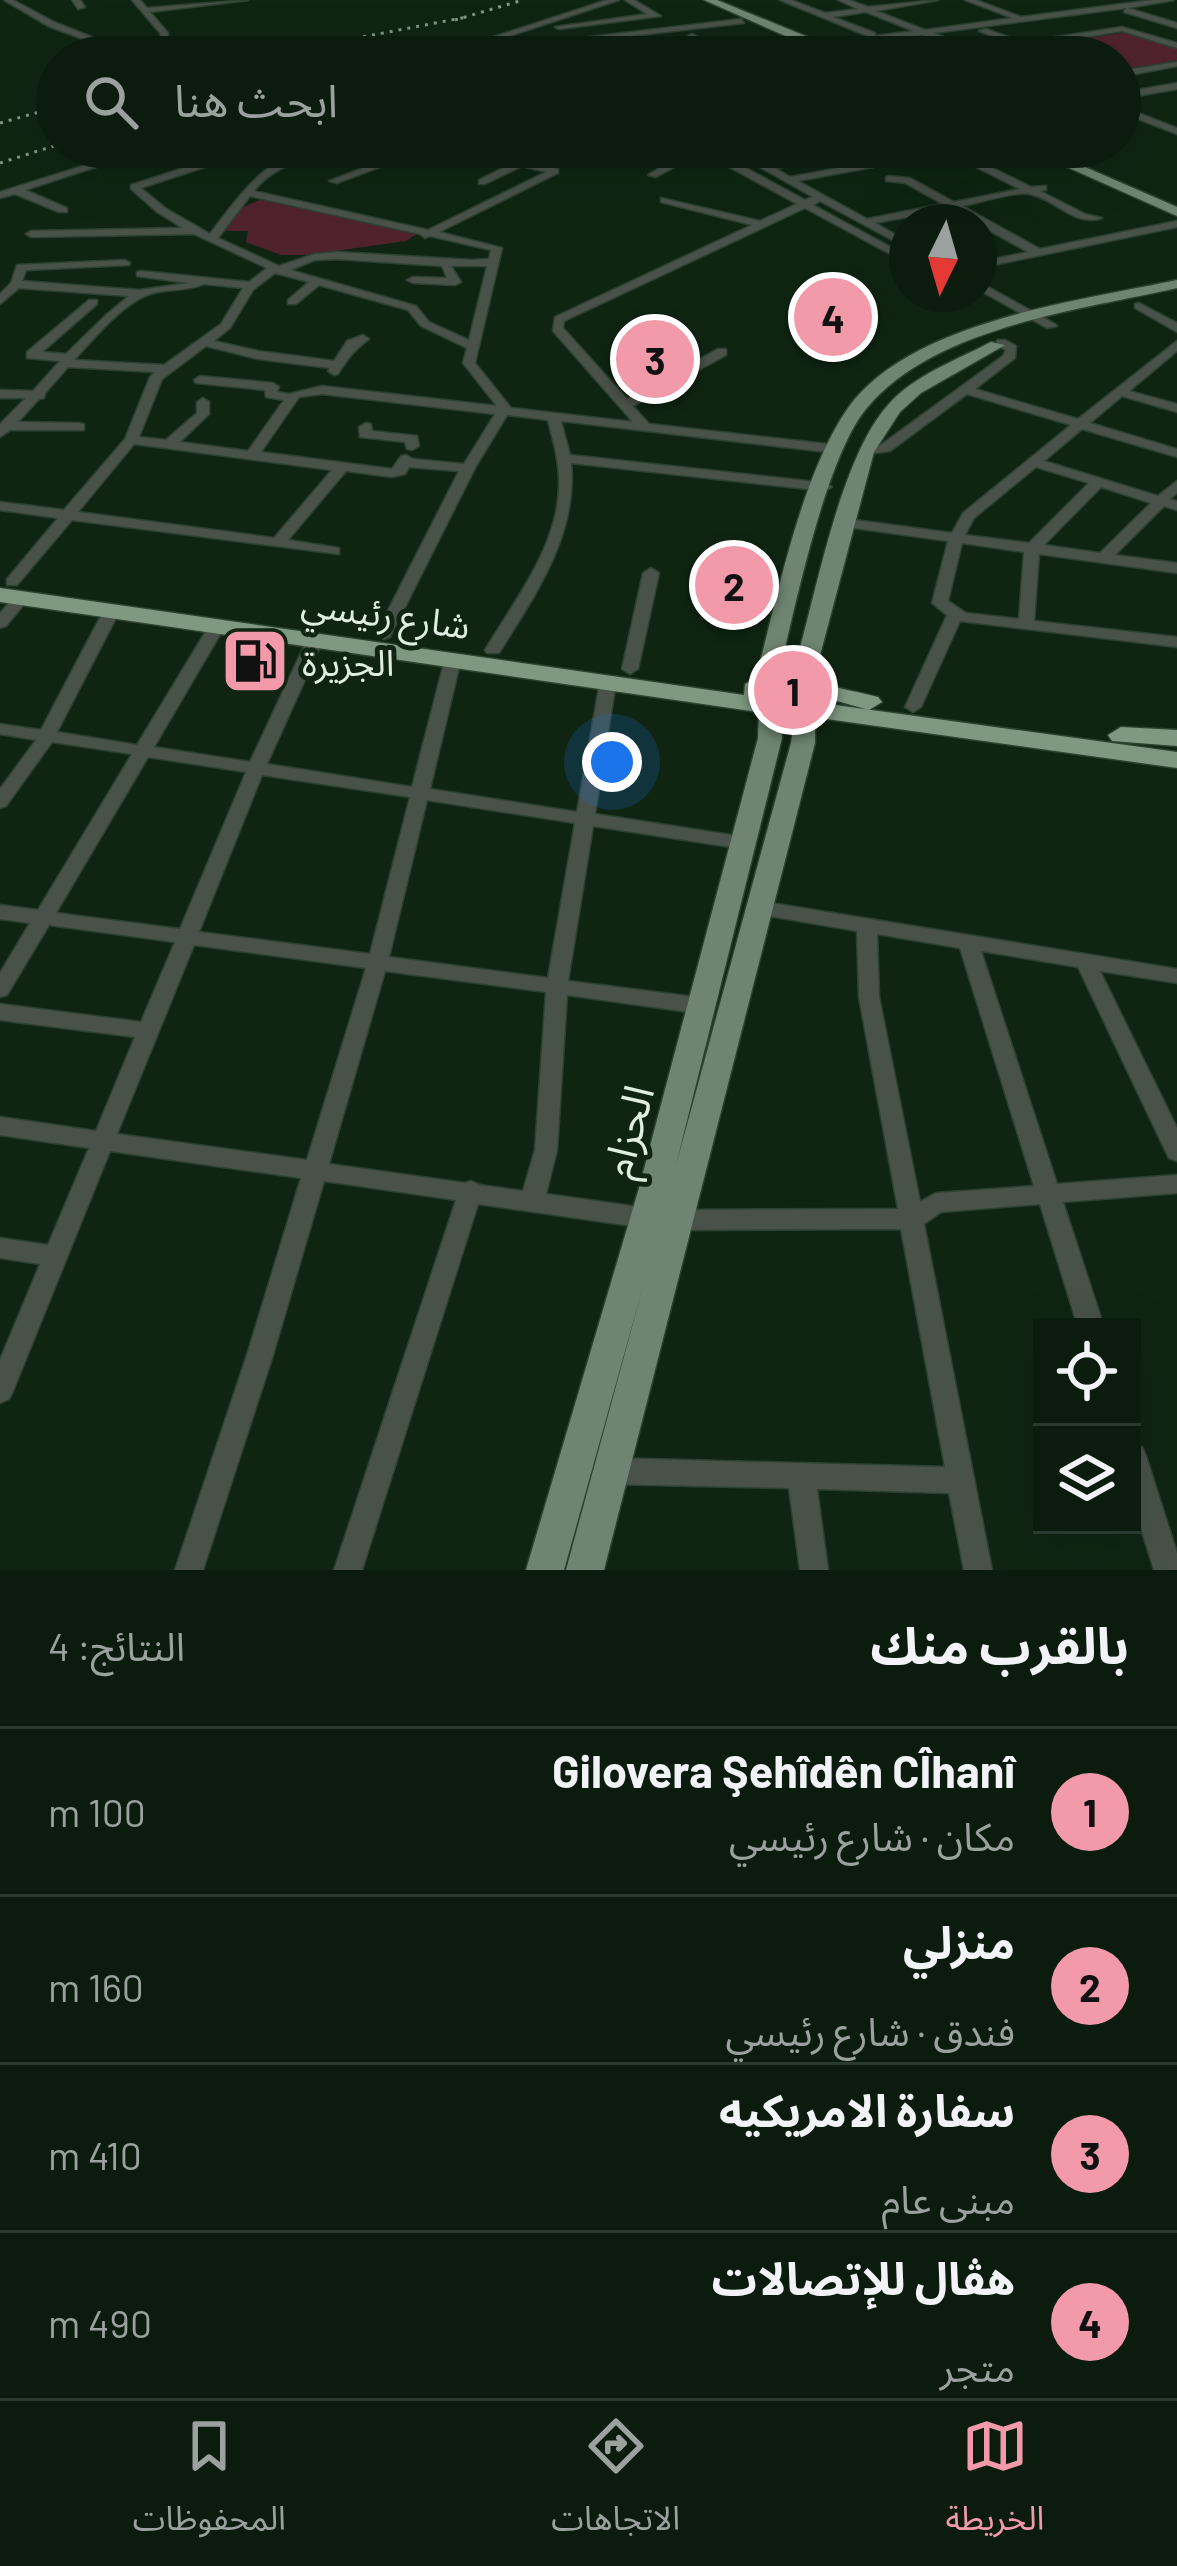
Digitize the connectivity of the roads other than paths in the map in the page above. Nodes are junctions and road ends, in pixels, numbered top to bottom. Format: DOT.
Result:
graph roads {
  1 [pos="8,0"];
  2 [pos="136,0"];
  3 [pos="244,0"];
  4 [pos="615,0"];
  5 [pos="629,0"];
  6 [pos="696,0"];
  7 [pos="709,0"];
  8 [pos="784,0"];
  9 [pos="842,0"];
  10 [pos="969,0"];
  11 [pos="1148,0"];
  12 [pos="1173,2"];
  13 [pos="915,3"];
  14 [pos="933,5"];
  15 [pos="1115,6"];
  16 [pos="148,10"];
  17 [pos="867,10"];
  18 [pos="1129,10"];
  19 [pos="655,15"];
  20 [pos="823,16"];
  21 [pos="951,16"];
  22 [pos="1017,17"];
  23 [pos="741,21"];
  24 [pos="969,23"];
  25 [pos="1177,26"];
  26 [pos="678,28"];
  27 [pos="921,31"];
  28 [pos="983,31"];
  29 [pos="514,32"];
  30 [pos="872,35"];
  31 [pos="83,36"];
  32 [pos="161,36"];
  33 [pos="502,36"];
  34 [pos="622,36"];
  35 [pos="693,36"];
  36 [pos="774,36"];
  37 [pos="777,36"];
  38 [pos="868,36"];
  39 [pos="892,36"];
  40 [pos="935,36"];
  41 [pos="946,36"];
  42 [pos="997,36"];
  43 [pos="1075,36"];
  44 [pos="1174,44"];
  45 [pos="1177,64"];
  46 [pos="1141,70"];
  47 [pos="1177,86"];
  48 [pos="1141,92"];
  49 [pos="1141,117"];
  50 [pos="1177,131"];
  51 [pos="75,168"];
  52 [pos="86,168"];
  53 [pos="193,168"];
  54 [pos="275,168"];
  55 [pos="370,168"];
  56 [pos="506,168"];
  57 [pos="545,168"];
  58 [pos="665,168"];
  59 [pos="738,168"];
  60 [pos="768,168"];
  61 [pos="853,168"];
  62 [pos="868,168"];
  63 [pos="985,168"];
  64 [pos="989,168"];
  65 [pos="1076,168"];
  66 [pos="1101,168"];
  67 [pos="356,173"];
  68 [pos="653,175"];
  69 [pos="890,179"];
  70 [pos="787,180"];
  71 [pos="334,181"];
  72 [pos="1042,188"];
  73 [pos="514,189"];
  74 [pos="15,190"];
  75 [pos="1027,191"];
  76 [pos="0,193"];
  77 [pos="249,193"];
  78 [pos="818,198"];
  79 [pos="665,200"];
  80 [pos="1177,201"];
  81 [pos="802,202"];
  82 [pos="930,204"];
  83 [pos="954,204"];
  84 [pos="961,204"];
  85 [pos="316,207"];
  86 [pos="63,210"];
  87 [pos="1177,212"];
  88 [pos="889,218"];
  89 [pos="1097,218"];
  90 [pos="866,222"];
  91 [pos="758,224"];
  92 [pos="1177,224"];
  93 [pos="997,226"];
  94 [pos="430,232"];
  95 [pos="997,233"];
  96 [pos="31,234"];
  97 [pos="209,234"];
  98 [pos="1129,234"];
  99 [pos="889,235"];
  100 [pos="1005,235"];
  101 [pos="417,239"];
  102 [pos="889,250"];
  103 [pos="1039,253"];
  104 [pos="997,261"];
  105 [pos="494,262"];
  106 [pos="125,263"];
  107 [pos="446,267"];
  108 [pos="276,271"];
  109 [pos="141,274"];
  110 [pos="412,280"];
  111 [pos="316,282"];
  112 [pos="199,283"];
  113 [pos="1177,284"];
  114 [pos="252,286"];
  115 [pos="7,290"];
  116 [pos="141,294"];
  117 [pos="997,297"];
  118 [pos="1177,297"];
  119 [pos="93,302"];
  120 [pos="292,302"];
  121 [pos="997,306"];
  122 [pos="1138,306"];
  123 [pos="1037,324"];
  124 [pos="1177,328"];
  125 [pos="363,339"];
  126 [pos="204,342"];
  127 [pos="1001,344"];
  128 [pos="1177,345"];
  129 [pos="474,347"];
  130 [pos="722,352"];
  131 [pos="67,360"];
  132 [pos="338,365"];
  133 [pos="166,369"];
  134 [pos="200,380"];
  135 [pos="963,389"];
  136 [pos="322,390"];
  137 [pos="1120,392"];
  138 [pos="0,394"];
  139 [pos="40,395"];
  140 [pos="291,398"];
  141 [pos="203,402"];
  142 [pos="624,406"];
  143 [pos="1177,408"];
  144 [pos="502,412"];
  145 [pos="554,420"];
  146 [pos="1076,423"];
  147 [pos="79,427"];
  148 [pos="366,427"];
  149 [pos="646,428"];
  150 [pos="2,429"];
  151 [pos="130,440"];
  152 [pos="170,444"];
  153 [pos="836,449"];
  154 [pos="865,452"];
  155 [pos="1177,453"];
  156 [pos="252,455"];
  157 [pos="407,456"];
  158 [pos="568,459"];
  159 [pos="1033,462"];
  160 [pos="342,467"];
  161 [pos="468,468"];
  162 [pos="1098,482"];
  163 [pos="1177,485"];
  164 [pos="825,487"];
  165 [pos="1159,501"];
  166 [pos="0,506"];
  167 [pos="1177,506"];
  168 [pos="68,515"];
  169 [pos="847,523"];
  170 [pos="956,538"];
  171 [pos="277,544"];
  172 [pos="1032,549"];
  173 [pos="334,551"];
  174 [pos="1103,559"];
  175 [pos="1177,568"];
  176 [pos="651,573"];
  177 [pos="9,589"];
  178 [pos="112,610"];
  179 [pos="956,615"];
  180 [pos="0,623"];
  181 [pos="1026,624"];
  182 [pos="217,626"];
  183 [pos="384,634"];
  184 [pos="315,640"];
  185 [pos="1177,642"];
  186 [pos="493,650"];
  187 [pos="453,659"];
  188 [pos="619,675"];
  189 [pos="764,694"];
  190 [pos="809,698"];
  191 [pos="913,707"];
  192 [pos="0,729"];
  193 [pos="1177,738"];
  194 [pos="45,739"];
  195 [pos="143,754"];
  196 [pos="1177,760"];
  197 [pos="255,771"];
  198 [pos="418,795"];
  199 [pos="0,802"];
  200 [pos="583,819"];
  201 [pos="744,843"];
  202 [pos="759,908"];
  203 [pos="0,912"];
  204 [pos="44,917"];
  205 [pos="867,926"];
  206 [pos="188,936"];
  207 [pos="968,942"];
  208 [pos="378,961"];
  209 [pos="1085,961"];
  210 [pos="1177,976"];
  211 [pos="557,983"];
  212 [pos="0,990"];
  213 [pos="703,1006"];
  214 [pos="0,1012"];
  215 [pos="148,1031"];
  216 [pos="0,1126"];
  217 [pos="103,1140"];
  218 [pos="1177,1152"];
  219 [pos="317,1169"];
  220 [pos="1177,1184"];
  221 [pos="471,1190"];
  222 [pos="1048,1192"];
  223 [pos="533,1198"];
  224 [pos="662,1219"];
  225 [pos="914,1219"];
  226 [pos="0,1249"];
  227 [pos="56,1256"];
  228 [pos="1088,1318"];
  229 [pos="0,1391"];
  230 [pos="610,1471"];
  231 [pos="801,1474"];
  232 [pos="962,1480"];
  233 [pos="1141,1484"];
  234 [pos="189,1570"];
  235 [pos="348,1570"];
  236 [pos="545,1570"];
  237 [pos="585,1570"];
  238 [pos="814,1570"];
  239 [pos="978,1570"];
  240 [pos="1168,1570"];
  1 -- 31 [label="street"];
  2 -- 16 [label="street"];
  3 -- 16 [label="street"];
  4 -- 29 [label="street"];
  5 -- 19 [label="street"];
  6 -- 23 [label="main road"];
  7 -- 37 [label="main road"];
  8 -- 20 [label="street"];
  9 -- 17 [label="street"];
  10 -- 22 [label="street"];
  11 -- 15 [label="street"];
  12 -- 15 [label="street"];
  12 -- 18 [label="street"];
  13 -- 14 [label="street"];
  13 -- 17 [label="street"];
  15 -- 18 [label="street"];
  15 -- 22 [label="street"];
  15 -- 27 [label="street"];
  16 -- 32 [label="street"];
  17 -- 20 [label="street"];
  17 -- 27 [label="street"];
  18 -- 25 [label="street"];
  18 -- 28 [label="street"];
  19 -- 26 [label="street"];
  19 -- 29 [label="street"];
  20 -- 30 [label="street"];
  21 -- 24 [label="street"];
  22 -- 24 [label="street"];
  23 -- 26 [label="street"];
  23 -- 36 [label="main road"];
  24 -- 27 [label="street"];
  26 -- 34 [label="street"];
  26 -- 35 [label="street"];
  27 -- 30 [label="street"];
  27 -- 39 [label="street"];
  27 -- 40 [label="street"];
  28 -- 41 [label="street"];
  28 -- 42 [label="street"];
  29 -- 33 [label="street"];
  30 -- 38 [label="street"];
  43 -- 44 [label="street"];
  45 -- 46 [label="street"];
  47 -- 48 [label="street"];
  49 -- 50 [label="street"];
  51 -- 76 [label="street"];
  52 -- 74 [label="street"];
  53 -- 97 [label="street"];
  54 -- 77 [label="street"];
  55 -- 67 [label="street"];
  56 -- 73 [label="street"];
  57 -- 73 [label="street"];
  58 -- 68 [label="street"];
  59 -- 81 [label="street"];
  60 -- 70 [label="street"];
  61 -- 70 [label="street"];
  62 -- 69 [label="street"];
  63 -- 75 [label="street"];
  64 -- 72 [label="street"];
  65 -- 87 [label="main road"];
  66 -- 80 [label="main road"];
  67 -- 71 [label="street"];
  67 -- 85 [label="street"];
  69 -- 82 [label="street"];
  69 -- 83 [label="street"];
  70 -- 78 [label="street"];
  72 -- 75 [label="street"];
  72 -- 89 [label="street"];
  73 -- 94 [label="street"];
  74 -- 76 [label="street"];
  74 -- 86 [label="street"];
  75 -- 84 [label="street"];
  75 -- 89 [label="street"];
  77 -- 85 [label="street"];
  77 -- 97 [label="street"];
  78 -- 81 [label="street"];
  78 -- 90 [label="street"];
  79 -- 91 [label="street"];
  81 -- 91 [label="street"];
  81 -- 102 [label="street"];
  85 -- 94 [label="street"];
  88 -- 90 [label="street"];
  89 -- 98 [label="street"];
  90 -- 99 [label="street"];
  91 -- 142 [label="street"];
  92 -- 98 [label="street"];
  93 -- 100 [label="street"];
  94 -- 101 [label="street"];
  94 -- 105 [label="street"];
  95 -- 100 [label="street"];
  96 -- 97 [label="street"];
  97 -- 108 [label="street"];
  98 -- 103 [label="street"];
  100 -- 103 [label="street"];
  103 -- 104 [label="street"];
  105 -- 107 [label="street"];
  105 -- 129 [label="street"];
  106 -- 115 [label="street"];
  107 -- 108 [label="street"];
  107 -- 110 [label="street"];
  108 -- 111 [label="street"];
  108 -- 114 [label="street"];
  109 -- 112 [label="street"];
  111 -- 120 [label="street"];
  111 -- 129 [label="street"];
  112 -- 114 [label="street"];
  112 -- 116 [label="street"];
  113 -- 123 [label="main road"];
  114 -- 126 [label="street"];
  115 -- 116 [label="street"];
  116 -- 131 [label="street"];
  117 -- 123 [label="street"];
  118 -- 122 [label="main road"];
  119 -- 131 [label="street"];
  121 -- 123 [label="street"];
  122 -- 123 [label="main road"];
  122 -- 124 [label="street"];
  123 -- 127 [label="main road"];
  123 -- 153 [label="main road, الحزام"];
  125 -- 132 [label="street"];
  126 -- 132 [label="street"];
  126 -- 133 [label="street"];
  127 -- 135 [label="street"];
  127 -- 154 [label="main road"];
  128 -- 137 [label="street"];
  129 -- 144 [label="street"];
  130 -- 142 [label="street"];
  131 -- 133 [label="street"];
  131 -- 139 [label="street"];
  132 -- 136 [label="street"];
  133 -- 151 [label="street"];
  134 -- 140 [label="street"];
  135 -- 146 [label="street"];
  135 -- 154 [label="street"];
  136 -- 140 [label="street"];
  136 -- 144 [label="street"];
  137 -- 143 [label="street"];
  137 -- 146 [label="street"];
  138 -- 139 [label="street"];
  139 -- 150 [label="street"];
  140 -- 156 [label="street"];
  141 -- 152 [label="street"];
  142 -- 149 [label="street"];
  144 -- 145 [label="street"];
  144 -- 161 [label="street"];
  145 -- 149 [label="street"];
  145 -- 158 [label="street"];
  146 -- 155 [label="street"];
  146 -- 159 [label="street"];
  147 -- 150 [label="street"];
  148 -- 157 [label="street"];
  149 -- 153 [label="street"];
  151 -- 152 [label="street"];
  151 -- 168 [label="street"];
  152 -- 156 [label="street"];
  153 -- 154 [label="main road"];
  153 -- 164 [label="main road, الحزام"];
  154 -- 169 [label="main road"];
  156 -- 160 [label="street"];
  157 -- 160 [label="street"];
  157 -- 161 [label="street"];
  158 -- 164 [label="street"];
  158 -- 186 [label="street"];
  159 -- 162 [label="street"];
  159 -- 170 [label="street"];
  160 -- 171 [label="street"];
  161 -- 183 [label="street"];
  162 -- 165 [label="street"];
  162 -- 172 [label="street"];
  163 -- 165 [label="street"];
  164 -- 189 [label="main road, الحزام"];
  165 -- 167 [label="street"];
  165 -- 174 [label="street"];
  166 -- 168 [label="street"];
  168 -- 171 [label="street"];
  168 -- 177 [label="street"];
  169 -- 170 [label="street"];
  169 -- 190 [label="main road"];
  170 -- 172 [label="street"];
  170 -- 179 [label="street"];
  171 -- 173 [label="street"];
  172 -- 174 [label="street"];
  172 -- 181 [label="street"];
  174 -- 175 [label="street"];
  176 -- 188 [label="street"];
  177 -- 178 [label="highway, شارع رئيسي"];
  177 -- 180 [label="street"];
  177 -- 183 [label="highway, شارع رئيسي"];
  178 -- 182 [label="highway, شارع رئيسي"];
  178 -- 194 [label="street"];
  179 -- 181 [label="street"];
  179 -- 191 [label="street"];
  181 -- 185 [label="street"];
  182 -- 184 [label="highway, شارع رئيسي"];
  182 -- 195 [label="street"];
  183 -- 186 [label="highway, شارع رئيسي"];
  184 -- 187 [label="highway, شارع رئيسي"];
  184 -- 197 [label="street"];
  186 -- 188 [label="highway, شارع رئيسي"];
  187 -- 188 [label="highway, شارع رئيسي"];
  187 -- 198 [label="street"];
  188 -- 189 [label="highway, شارع رئيسي"];
  188 -- 200 [label="street"];
  189 -- 190 [label="highway, شارع رئيسي"];
  189 -- 190 [label="highway, شارع رئيسي"];
  189 -- 201 [label="main road, الحزام"];
  190 -- 191 [label="highway, شارع رئيسي"];
  190 -- 196 [label="highway, شارع رئيسي"];
  190 -- 202 [label="main road"];
  191 -- 193 [label="highway, شارع رئيسي"];
  192 -- 194 [label="street"];
  194 -- 195 [label="street"];
  194 -- 199 [label="street"];
  195 -- 197 [label="street"];
  195 -- 204 [label="street"];
  197 -- 198 [label="street"];
  197 -- 206 [label="street"];
  198 -- 200 [label="street"];
  198 -- 208 [label="street"];
  200 -- 201 [label="street"];
  200 -- 211 [label="street"];
  201 -- 213 [label="main road, الحزام"];
  202 -- 205 [label="street"];
  202 -- 224 [label="main road"];
  203 -- 204 [label="street"];
  204 -- 206 [label="street"];
  204 -- 212 [label="street"];
  205 -- 207 [label="street"];
  205 -- 225 [label="street"];
  206 -- 208 [label="street"];
  206 -- 215 [label="street"];
  207 -- 209 [label="street"];
  207 -- 222 [label="street"];
  208 -- 211 [label="street"];
  208 -- 219 [label="street"];
  209 -- 210 [label="street"];
  209 -- 218 [label="street"];
  211 -- 213 [label="street"];
  211 -- 223 [label="street"];
  213 -- 224 [label="main road, الحزام"];
  214 -- 215 [label="street"];
  215 -- 217 [label="street"];
  216 -- 217 [label="street"];
  217 -- 219 [label="street"];
  217 -- 227 [label="street"];
  219 -- 221 [label="street"];
  219 -- 234 [label="street"];
  220 -- 222 [label="street"];
  221 -- 223 [label="street"];
  221 -- 235 [label="street"];
  222 -- 225 [label="street"];
  222 -- 228 [label="street"];
  223 -- 224 [label="street"];
  224 -- 225 [label="street"];
  224 -- 230 [label="main road"];
  224 -- 236 [label="main road, الحزام"];
  225 -- 232 [label="street"];
  226 -- 227 [label="street"];
  227 -- 229 [label="street"];
  230 -- 231 [label="street"];
  230 -- 237 [label="main road"];
  231 -- 232 [label="street"];
  231 -- 238 [label="street"];
  232 -- 239 [label="street"];
  233 -- 240 [label="street"];
}
